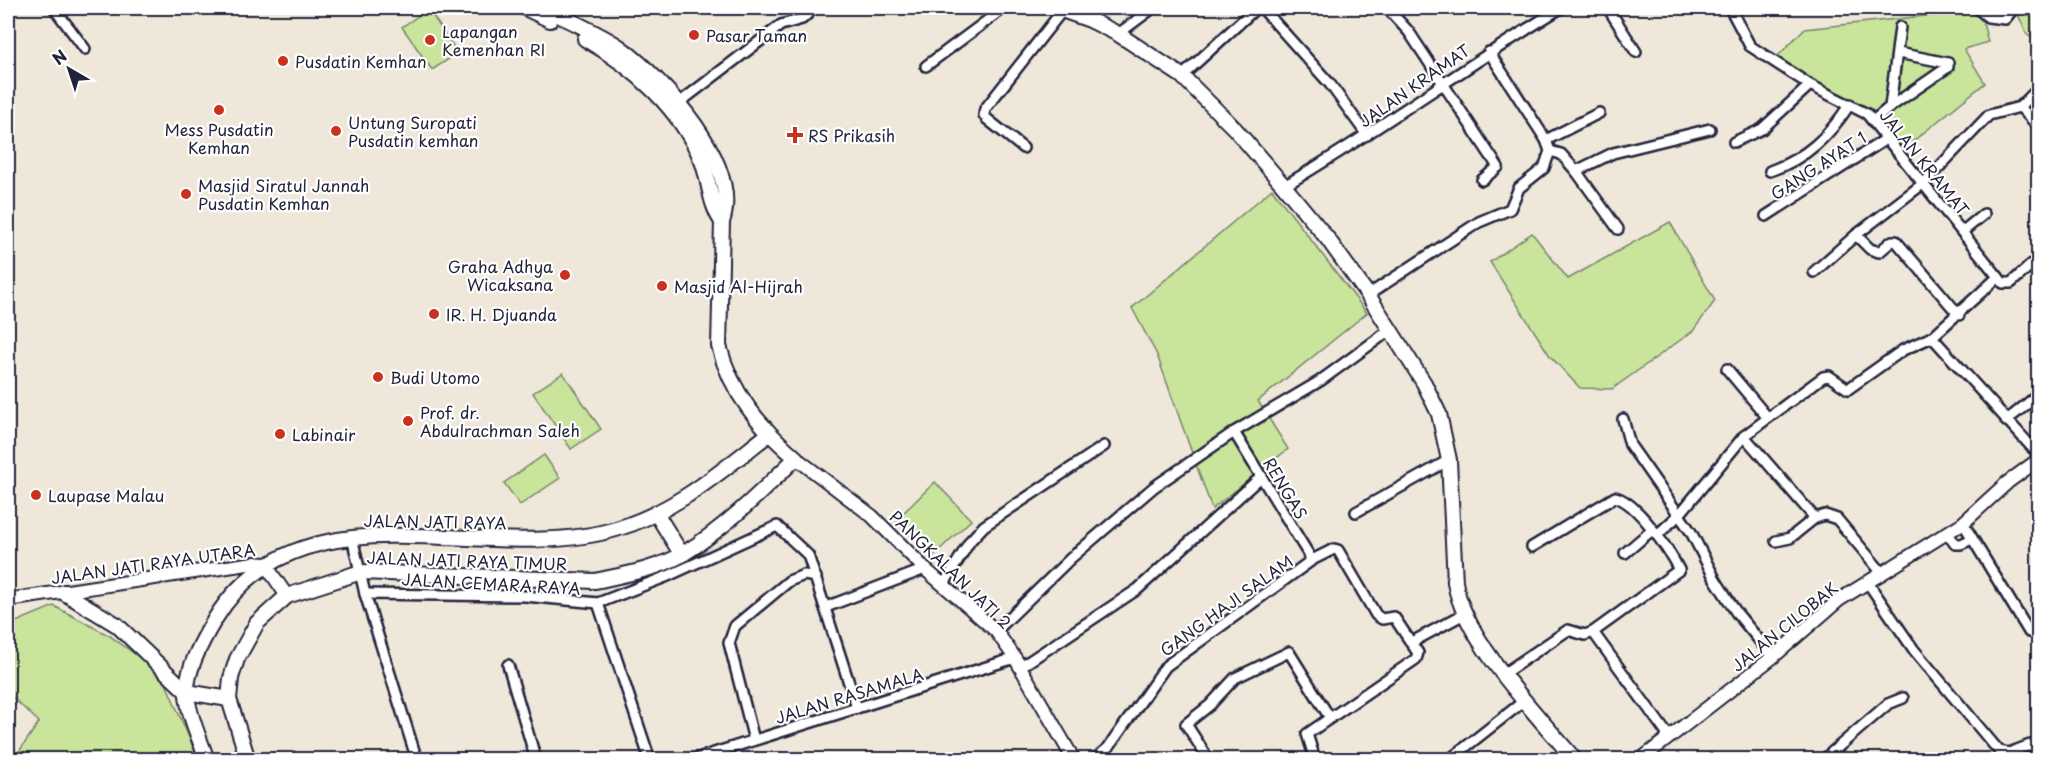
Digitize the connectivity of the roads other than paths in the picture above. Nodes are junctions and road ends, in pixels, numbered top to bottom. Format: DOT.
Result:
graph roads {
  1 [pos="54,8"];
  2 [pos="525,8"];
  3 [pos="543,8"];
  4 [pos="814,8"];
  5 [pos="1004,8"];
  6 [pos="1153,8"];
  7 [pos="1256,8"];
  8 [pos="1262,8"];
  9 [pos="1387,8"];
  10 [pos="1561,8"];
  11 [pos="1608,8"];
  12 [pos="1730,8"];
  13 [pos="1977,8"];
  14 [pos="2014,8"];
  15 [pos="1059,9"];
  16 [pos="1900,27"];
  17 [pos="1119,34"];
  18 [pos="85,49"];
  19 [pos="1489,51"];
  20 [pos="1636,52"];
  21 [pos="1898,53"];
  22 [pos="926,66"];
  23 [pos="1182,76"];
  24 [pos="1441,83"];
  25 [pos="1810,85"];
  26 [pos="2038,90"];
  27 [pos="1850,104"];
  28 [pos="674,107"];
  29 [pos="1890,107"];
  30 [pos="2020,107"];
  31 [pos="1599,113"];
  32 [pos="1874,122"];
  33 [pos="2038,126"];
  34 [pos="1710,129"];
  35 [pos="1367,135"];
  36 [pos="1886,139"];
  37 [pos="1546,140"];
  38 [pos="1734,142"];
  39 [pos="1023,148"];
  40 [pos="1550,151"];
  41 [pos="1576,171"];
  42 [pos="1770,171"];
  43 [pos="1482,180"];
  44 [pos="1924,183"];
  45 [pos="1284,186"];
  46 [pos="1984,214"];
  47 [pos="1766,216"];
  48 [pos="1618,229"];
  49 [pos="1962,232"];
  50 [pos="1856,235"];
  51 [pos="2032,264"];
  52 [pos="1814,272"];
  53 [pos="1998,277"];
  54 [pos="1368,295"];
  55 [pos="1959,315"];
  56 [pos="1390,330"];
  57 [pos="1932,337"];
  58 [pos="1727,369"];
  59 [pos="2038,395"];
  60 [pos="1768,418"];
  61 [pos="1623,419"];
  62 [pos="2006,421"];
  63 [pos="1234,432"];
  64 [pos="768,434"];
  65 [pos="1744,436"];
  66 [pos="1104,446"];
  67 [pos="2038,454"];
  68 [pos="796,458"];
  69 [pos="1449,460"];
  70 [pos="2038,460"];
  71 [pos="1262,476"];
  72 [pos="1356,512"];
  73 [pos="656,513"];
  74 [pos="1679,515"];
  75 [pos="1815,518"];
  76 [pos="1963,523"];
  77 [pos="1654,533"];
  78 [pos="1947,533"];
  79 [pos="352,537"];
  80 [pos="1972,539"];
  81 [pos="1776,541"];
  82 [pos="1532,547"];
  83 [pos="1625,553"];
  84 [pos="682,555"];
  85 [pos="1312,560"];
  86 [pos="265,564"];
  87 [pos="925,569"];
  88 [pos="361,572"];
  89 [pos="1883,574"];
  90 [pos="816,577"];
  91 [pos="944,584"];
  92 [pos="1868,584"];
  93 [pos="63,592"];
  94 [pos="365,594"];
  95 [pos="287,596"];
  96 [pos="8,600"];
  97 [pos="598,603"];
  98 [pos="826,607"];
  99 [pos="1464,614"];
  100 [pos="996,631"];
  101 [pos="1593,632"];
  102 [pos="2037,636"];
  103 [pos="1412,642"];
  104 [pos="1773,657"];
  105 [pos="1017,662"];
  106 [pos="508,664"];
  107 [pos="1503,674"];
  108 [pos="187,692"];
  109 [pos="1903,698"];
  110 [pos="229,699"];
  111 [pos="1524,701"];
  112 [pos="857,708"];
  113 [pos="1330,718"];
  114 [pos="1670,738"];
  115 [pos="754,740"];
  116 [pos="1836,750"];
  117 [pos="2038,753"];
  118 [pos="207,759"];
  119 [pos="248,759"];
  120 [pos="417,759"];
  121 [pos="536,759"];
  122 [pos="650,759"];
  123 [pos="692,759"];
  124 [pos="1074,759"];
  125 [pos="1094,759"];
  126 [pos="1209,759"];
  127 [pos="1307,759"];
  128 [pos="1449,759"];
  129 [pos="1575,759"];
  130 [pos="1640,759"];
  131 [pos="1823,759"];
  132 [pos="1843,759"];
  1 -- 18 [label="street"];
  2 -- 28 [label="main road"];
  3 -- 28 [label="main road"];
  4 -- 28 [label="street"];
  5 -- 22 [label="street"];
  6 -- 17 [label="street"];
  7 -- 23 [label="street"];
  8 -- 35 [label="street"];
  9 -- 24 [label="street"];
  10 -- 19 [label="street, JALAN KRAMAT"];
  11 -- 20 [label="street"];
  12 -- 25 [label="street, JALAN KRAMAT"];
  13 -- 14 [label="street"];
  15 -- 17 [label="main road"];
  15 -- 39 [label="street"];
  16 -- 21 [label="street"];
  17 -- 23 [label="main road"];
  19 -- 24 [label="street, JALAN KRAMAT"];
  19 -- 37 [label="street"];
  21 -- 29 [label="street"];
  21 -- 29 [label="street"];
  23 -- 45 [label="main road"];
  24 -- 35 [label="street, JALAN KRAMAT"];
  24 -- 43 [label="street"];
  25 -- 27 [label="street, JALAN KRAMAT"];
  25 -- 38 [label="street"];
  26 -- 30 [label="street"];
  27 -- 32 [label="street, JALAN KRAMAT"];
  27 -- 42 [label="street"];
  28 -- 64 [label="main road"];
  29 -- 32 [label="street"];
  30 -- 33 [label="street"];
  30 -- 44 [label="street"];
  31 -- 37 [label="street"];
  32 -- 36 [label="street, JALAN KRAMAT"];
  34 -- 41 [label="street"];
  35 -- 45 [label="street, JALAN KRAMAT"];
  36 -- 44 [label="street, JALAN KRAMAT"];
  36 -- 47 [label="street, GANG AYAT 1"];
  37 -- 40 [label="street"];
  40 -- 41 [label="street"];
  40 -- 54 [label="street"];
  41 -- 48 [label="street"];
  44 -- 49 [label="street, JALAN KRAMAT"];
  44 -- 50 [label="street"];
  45 -- 54 [label="main road"];
  46 -- 49 [label="street"];
  49 -- 53 [label="street, JALAN KRAMAT"];
  50 -- 52 [label="street"];
  50 -- 55 [label="street"];
  51 -- 53 [label="street"];
  53 -- 55 [label="street"];
  54 -- 56 [label="main road"];
  55 -- 57 [label="street"];
  56 -- 63 [label="street"];
  56 -- 69 [label="main road"];
  57 -- 60 [label="street"];
  57 -- 62 [label="street"];
  58 -- 60 [label="street"];
  59 -- 62 [label="street"];
  60 -- 65 [label="street"];
  61 -- 74 [label="street"];
  62 -- 67 [label="street"];
  63 -- 71 [label="street, RENGAS"];
  63 -- 100 [label="street"];
  64 -- 68 [label="main road"];
  64 -- 73 [label="main road, JALAN JATI RAYA"];
  65 -- 74 [label="street"];
  65 -- 75 [label="street"];
  66 -- 91 [label="street"];
  68 -- 84 [label="main road, JALAN JATI RAYA TIMUR"];
  68 -- 87 [label="street, PANGKALAN JATI 2"];
  69 -- 72 [label="street"];
  69 -- 99 [label="main road"];
  70 -- 76 [label="street, JALAN CILOBAK"];
  71 -- 85 [label="street, RENGAS"];
  71 -- 105 [label="street, JALAN RASAMALA"];
  73 -- 79 [label="main road, JALAN JATI RAYA"];
  73 -- 84 [label="main road"];
  74 -- 77 [label="street"];
  74 -- 104 [label="street"];
  75 -- 81 [label="street"];
  75 -- 89 [label="street"];
  76 -- 78 [label="street, JALAN CILOBAK"];
  76 -- 80 [label="street"];
  77 -- 82 [label="street"];
  77 -- 83 [label="street"];
  77 -- 101 [label="street"];
  78 -- 80 [label="street"];
  78 -- 89 [label="street, JALAN CILOBAK"];
  79 -- 86 [label="main road, JALAN JATI RAYA"];
  79 -- 88 [label="street"];
  80 -- 102 [label="street"];
  84 -- 88 [label="main road, JALAN JATI RAYA TIMUR"];
  85 -- 103 [label="street, GANG HAJI SALAM"];
  85 -- 125 [label="street, GANG HAJI SALAM"];
  86 -- 93 [label="street, JALAN JATI RAYA UTARA"];
  86 -- 95 [label="street, JALAN JATI RAYA UTARA"];
  86 -- 108 [label="main road, JALAN JATI RAYA"];
  87 -- 91 [label="street, PANGKALAN JATI 2"];
  87 -- 98 [label="street"];
  88 -- 94 [label="street"];
  88 -- 95 [label="main road, JALAN JATI RAYA TIMUR"];
  89 -- 92 [label="street, JALAN CILOBAK"];
  90 -- 97 [label="street, JALAN CEMARA RAYA"];
  90 -- 98 [label="street, JALAN CEMARA RAYA"];
  90 -- 115 [label="street"];
  91 -- 100 [label="street, PANGKALAN JATI 2"];
  92 -- 104 [label="street, JALAN CILOBAK"];
  92 -- 117 [label="street"];
  93 -- 96 [label="street, JALAN JATI RAYA UTARA"];
  93 -- 108 [label="main road"];
  94 -- 97 [label="street, JALAN CEMARA RAYA"];
  94 -- 120 [label="street"];
  95 -- 110 [label="main road, JALAN JATI RAYA TIMUR"];
  97 -- 122 [label="street"];
  98 -- 112 [label="street, JALAN CEMARA RAYA"];
  99 -- 103 [label="street"];
  99 -- 107 [label="main road"];
  100 -- 105 [label="street, PANGKALAN JATI 2"];
  101 -- 107 [label="street"];
  101 -- 114 [label="street"];
  103 -- 113 [label="street"];
  104 -- 114 [label="street, JALAN CILOBAK"];
  105 -- 112 [label="street, JALAN RASAMALA"];
  105 -- 124 [label="street, PANGKALAN JATI 2"];
  106 -- 121 [label="street"];
  107 -- 111 [label="main road"];
  108 -- 110 [label="main road"];
  108 -- 118 [label="main road, JALAN JATI RAYA"];
  109 -- 116 [label="street"];
  110 -- 119 [label="main road, JALAN JATI RAYA TIMUR"];
  111 -- 128 [label="street"];
  111 -- 129 [label="main road"];
  112 -- 115 [label="street, JALAN RASAMALA"];
  113 -- 126 [label="street"];
  113 -- 127 [label="street"];
  114 -- 130 [label="street, JALAN CILOBAK"];
  115 -- 123 [label="street, JALAN RASAMALA"];
  116 -- 131 [label="street"];
  116 -- 132 [label="street"];
}
